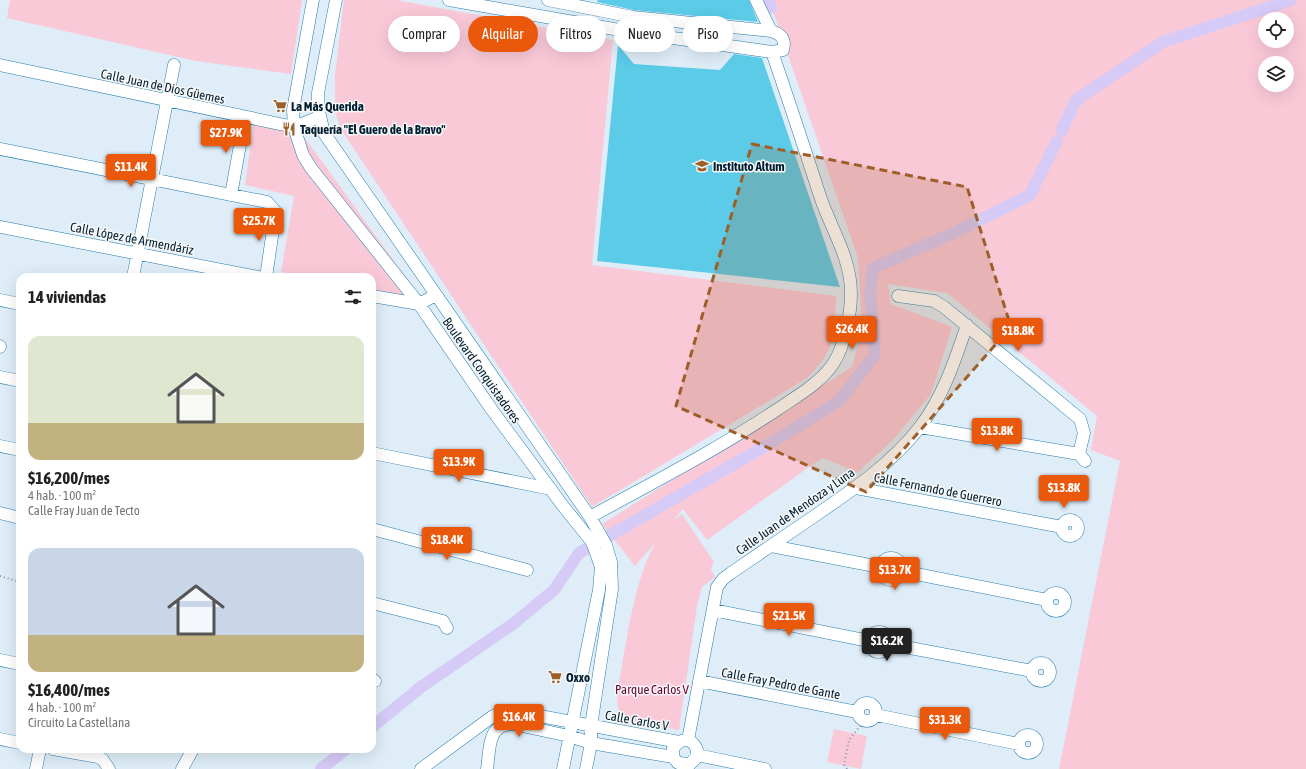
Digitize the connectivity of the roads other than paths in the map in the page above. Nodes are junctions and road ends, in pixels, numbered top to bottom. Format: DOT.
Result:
graph roads {
  1 [pos="313,0"];
  2 [pos="336,0"];
  3 [pos="449,0"];
  4 [pos="548,0"];
  5 [pos="756,0"];
  6 [pos="628,16"];
  7 [pos="675,21"];
  8 [pos="614,29"];
  9 [pos="771,31"];
  10 [pos="675,38"];
  11 [pos="772,52"];
  12 [pos="0,65"];
  13 [pos="174,65"];
  14 [pos="167,101"];
  15 [pos="245,117"];
  16 [pos="319,117"];
  17 [pos="294,127"];
  18 [pos="0,149"];
  19 [pos="152,179"];
  20 [pos="231,195"];
  21 [pos="0,227"];
  22 [pos="137,253"];
  23 [pos="134,273"];
  24 [pos="238,273"];
  25 [pos="267,273"];
  26 [pos="436,295"];
  27 [pos="898,296"];
  28 [pos="376,297"];
  29 [pos="0,300"];
  30 [pos="16,303"];
  31 [pos="419,304"];
  32 [pos="967,325"];
  33 [pos="0,377"];
  34 [pos="16,380"];
  35 [pos="920,427"];
  36 [pos="0,446"];
  37 [pos="16,449"];
  38 [pos="376,454"];
  39 [pos="856,488"];
  40 [pos="551,489"];
  41 [pos="0,513"];
  42 [pos="16,517"];
  43 [pos="590,517"];
  44 [pos="1062,527"];
  45 [pos="376,530"];
  46 [pos="771,546"];
  47 [pos="527,570"];
  48 [pos="1047,600"];
  49 [pos="376,604"];
  50 [pos="713,610"];
  51 [pos="447,628"];
  52 [pos="0,660"];
  53 [pos="16,663"];
  54 [pos="1032,671"];
  55 [pos="699,681"];
  56 [pos="876,715"];
  57 [pos="861,716"];
  58 [pos="495,722"];
  59 [pos="572,722"];
  60 [pos="591,726"];
  61 [pos="569,736"];
  62 [pos="0,739"];
  63 [pos="684,741"];
  64 [pos="16,742"];
  65 [pos="591,744"];
  66 [pos="1019,744"];
  67 [pos="39,753"];
  68 [pos="76,753"];
  69 [pos="191,753"];
  70 [pos="697,755"];
  71 [pos="672,757"];
  72 [pos="36,769"];
  73 [pos="109,769"];
  74 [pos="182,769"];
  75 [pos="421,769"];
  76 [pos="487,769"];
  77 [pos="563,769"];
  78 [pos="586,769"];
  79 [pos="765,769"];
  1 -- 17 [label="street, Boulevard Conquistadores"];
  2 -- 16 [label="street, Boulevard Conquistadores"];
  3 -- 8 [label="street"];
  4 -- 6 [label="street"];
  5 -- 9 [label="street"];
  7 -- 9 [label="street"];
  9 -- 11 [label="street"];
  10 -- 11 [label="street"];
  11 -- 43 [label="street"];
  12 -- 14 [label="street, Calle Juan de Dios Güemes"];
  13 -- 14 [label="street"];
  14 -- 15 [label="street, Calle Juan de Dios Güemes"];
  14 -- 19 [label="street"];
  15 -- 17 [label="street, Calle Juan de Dios Güemes"];
  15 -- 20 [label="street"];
  16 -- 17 [label="street"];
  16 -- 26 [label="street, Boulevard Conquistadores"];
  17 -- 31 [label="street, Boulevard Conquistadores"];
  18 -- 19 [label="street"];
  19 -- 20 [label="street"];
  19 -- 22 [label="street"];
  20 -- 25 [label="street"];
  21 -- 22 [label="street, Calle López de Armendáriz"];
  22 -- 23 [label="street"];
  22 -- 24 [label="street, Calle López de Armendáriz"];
  26 -- 31 [label="street"];
  26 -- 43 [label="street, Boulevard Conquistadores"];
  27 -- 32 [label="street"];
  28 -- 31 [label="street"];
  29 -- 30 [label="street"];
  31 -- 40 [label="street, Boulevard Conquistadores"];
  32 -- 35 [label="street, Calle Juan de Mendoza y Luna"];
  32 -- 35 [label="street"];
  33 -- 34 [label="street"];
  35 -- 39 [label="street, Calle Juan de Mendoza y Luna"];
  36 -- 37 [label="street"];
  38 -- 40 [label="street"];
  39 -- 44 [label="street, Calle Fernando de Guerrero"];
  39 -- 46 [label="street, Calle Juan de Mendoza y Luna"];
  40 -- 59 [label="street, Boulevard Conquistadores"];
  41 -- 42 [label="street"];
  43 -- 60 [label="street, Boulevard Conquistadores"];
  45 -- 47 [label="street"];
  46 -- 48 [label="street"];
  46 -- 50 [label="street, Calle Juan de Mendoza y Luna"];
  49 -- 51 [label="street"];
  50 -- 54 [label="street"];
  50 -- 55 [label="street, Calle Juan de Mendoza y Luna"];
  52 -- 53 [label="street"];
  55 -- 57 [label="street, Calle Fray Pedro de Gante"];
  55 -- 63 [label="street, Calle Juan de Mendoza y Luna"];
  56 -- 57 [label="street"];
  56 -- 57 [label="street"];
  56 -- 66 [label="street"];
  58 -- 59 [label="street, Calle Carlos V"];
  58 -- 61 [label="street"];
  58 -- 75 [label="street"];
  58 -- 76 [label="street"];
  59 -- 60 [label="street, Calle Carlos V"];
  59 -- 61 [label="street, Boulevard Conquistadores"];
  60 -- 63 [label="street, Calle Carlos V"];
  60 -- 65 [label="street, Boulevard Conquistadores"];
  61 -- 65 [label="street"];
  61 -- 77 [label="street, Boulevard Conquistadores"];
  62 -- 64 [label="street"];
  63 -- 70 [label="street"];
  63 -- 71 [label="street"];
  65 -- 71 [label="street"];
  65 -- 78 [label="street, Boulevard Conquistadores"];
  67 -- 72 [label="street"];
  68 -- 73 [label="street"];
  69 -- 74 [label="street"];
  70 -- 71 [label="street"];
  70 -- 79 [label="street"];
}
